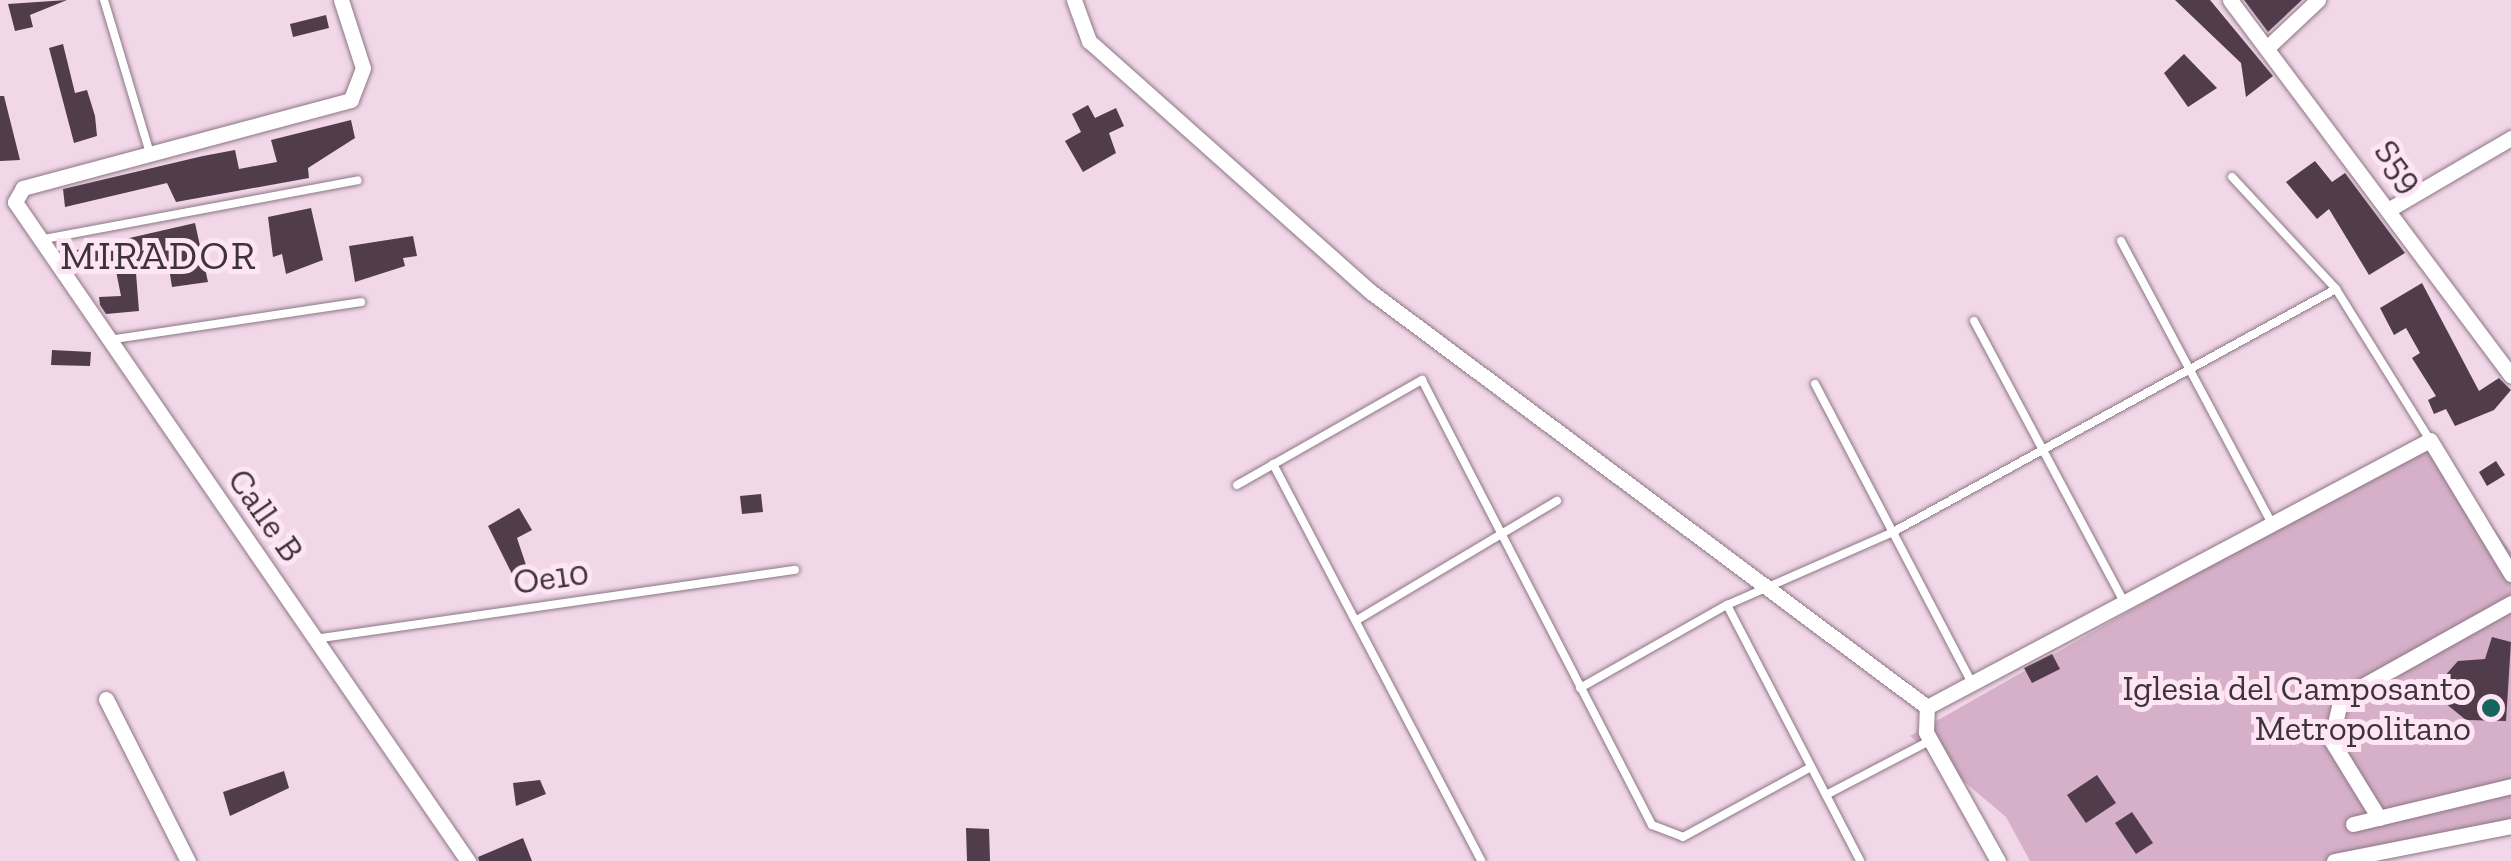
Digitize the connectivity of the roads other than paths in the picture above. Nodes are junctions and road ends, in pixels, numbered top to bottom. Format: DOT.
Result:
graph roads {
  1 [pos="104,0"];
  2 [pos="341,0"];
  3 [pos="1074,0"];
  4 [pos="2230,0"];
  5 [pos="2318,0"];
  6 [pos="2270,45"];
  7 [pos="2511,138"];
  8 [pos="152,158"];
  9 [pos="2232,178"];
  10 [pos="358,180"];
  11 [pos="2393,207"];
  12 [pos="39,240"];
  13 [pos="2121,241"];
  14 [pos="2336,289"];
  15 [pos="361,302"];
  16 [pos="1974,321"];
  17 [pos="108,340"];
  18 [pos="2190,369"];
  19 [pos="2511,376"];
  20 [pos="1815,384"];
  21 [pos="2430,440"];
  22 [pos="2042,450"];
  23 [pos="1273,464"];
  24 [pos="1237,485"];
  25 [pos="1557,501"];
  26 [pos="2272,524"];
  27 [pos="1893,532"];
  28 [pos="1503,538"];
  29 [pos="795,570"];
  30 [pos="2511,574"];
  31 [pos="1762,589"];
  32 [pos="2124,602"];
  33 [pos="2511,603"];
  34 [pos="1726,604"];
  35 [pos="1357,620"];
  36 [pos="316,639"];
  37 [pos="1972,683"];
  38 [pos="1580,688"];
  39 [pos="106,699"];
  40 [pos="1926,707"];
  41 [pos="1931,740"];
  42 [pos="1811,767"];
  43 [pos="2511,786"];
  44 [pos="1826,795"];
  45 [pos="2379,818"];
  46 [pos="2353,824"];
  47 [pos="2511,826"];
  48 [pos="1993,859"];
  49 [pos="188,861"];
  50 [pos="468,861"];
  51 [pos="1481,861"];
  52 [pos="1860,861"];
  53 [pos="2334,861"];
  1 -- 8 [label="lane"];
  2 -- 8 [label="street"];
  3 -- 31 [label="street"];
  4 -- 6 [label="street, S59"];
  5 -- 6 [label="street"];
  6 -- 11 [label="street, S59"];
  7 -- 11 [label="street"];
  8 -- 12 [label="street, Calle B"];
  9 -- 14 [label="lane"];
  10 -- 12 [label="lane"];
  11 -- 19 [label="street, S59"];
  12 -- 17 [label="street, Calle B"];
  13 -- 18 [label="lane"];
  14 -- 18 [label="lane"];
  14 -- 21 [label="lane"];
  15 -- 17 [label="lane"];
  16 -- 22 [label="lane"];
  17 -- 36 [label="street, Calle B"];
  18 -- 22 [label="lane"];
  18 -- 26 [label="lane"];
  20 -- 27 [label="lane"];
  21 -- 26 [label="street"];
  21 -- 30 [label="street"];
  22 -- 27 [label="lane"];
  22 -- 32 [label="lane"];
  23 -- 24 [label="lane"];
  23 -- 28 [label="lane"];
  23 -- 35 [label="lane"];
  25 -- 28 [label="lane"];
  26 -- 32 [label="street"];
  27 -- 31 [label="lane"];
  27 -- 37 [label="lane"];
  28 -- 35 [label="lane"];
  28 -- 38 [label="lane"];
  29 -- 36 [label="lane, Oe10"];
  31 -- 34 [label="lane"];
  31 -- 40 [label="street"];
  32 -- 37 [label="street"];
  33 -- 45 [label="street"];
  34 -- 38 [label="lane"];
  34 -- 42 [label="lane"];
  35 -- 51 [label="lane"];
  36 -- 50 [label="street, Calle B"];
  37 -- 40 [label="street"];
  38 -- 42 [label="lane"];
  39 -- 49 [label="street"];
  40 -- 41 [label="street"];
  41 -- 44 [label="lane"];
  41 -- 48 [label="street"];
  42 -- 44 [label="lane"];
  43 -- 45 [label="street"];
  44 -- 52 [label="lane"];
  45 -- 46 [label="street"];
  47 -- 53 [label="street"];
}
